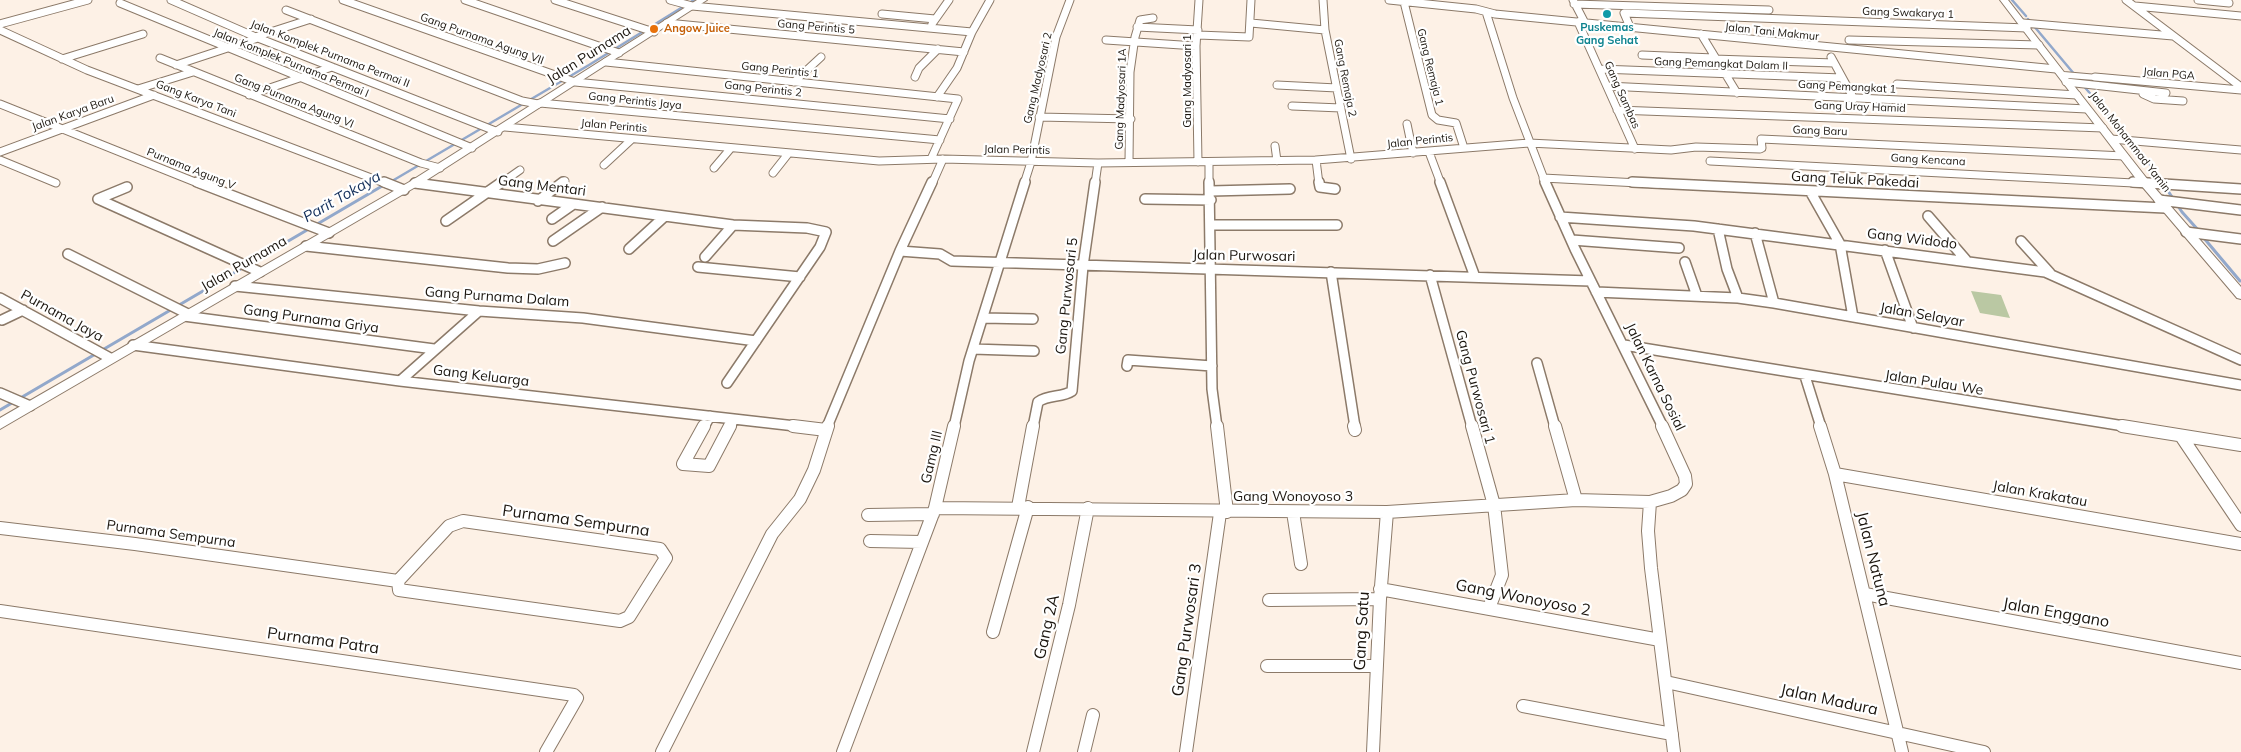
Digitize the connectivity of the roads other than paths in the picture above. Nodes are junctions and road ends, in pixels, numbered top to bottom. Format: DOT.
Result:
graph roads {
  1 [pos="88,0"];
  2 [pos="171,0"];
  3 [pos="343,0"];
  4 [pos="465,0"];
  5 [pos="555,0"];
  6 [pos="670,0"];
  7 [pos="703,0"];
  8 [pos="949,0"];
  9 [pos="990,0"];
  10 [pos="1070,0"];
  11 [pos="1199,0"];
  12 [pos="1251,0"];
  13 [pos="1323,0"];
  14 [pos="1389,0"];
  15 [pos="2004,0"];
  16 [pos="2126,0"];
  17 [pos="2198,0"];
  18 [pos="1406,1"];
  19 [pos="1574,2"];
  20 [pos="120,3"];
  21 [pos="1448,3"];
  22 [pos="2229,3"];
  23 [pos="688,5"];
  24 [pos="2134,6"];
  25 [pos="286,10"];
  26 [pos="1769,10"];
  27 [pos="1486,12"];
  28 [pos="882,14"];
  29 [pos="2241,16"];
  30 [pos="1153,18"];
  31 [pos="311,19"];
  32 [pos="935,19"];
  33 [pos="1581,22"];
  34 [pos="668,23"];
  35 [pos="1251,23"];
  36 [pos="0,24"];
  37 [pos="2025,25"];
  38 [pos="1137,27"];
  39 [pos="1630,27"];
  40 [pos="929,29"];
  41 [pos="0,30"];
  42 [pos="1326,30"];
  43 [pos="653,32"];
  44 [pos="972,32"];
  45 [pos="1198,33"];
  46 [pos="143,34"];
  47 [pos="1700,34"];
  48 [pos="2173,36"];
  49 [pos="256,37"];
  50 [pos="1106,40"];
  51 [pos="1849,40"];
  52 [pos="1133,42"];
  53 [pos="2040,45"];
  54 [pos="1196,46"];
  55 [pos="1826,47"];
  56 [pos="228,48"];
  57 [pos="938,49"];
  58 [pos="964,52"];
  59 [pos="617,53"];
  60 [pos="1642,54"];
  61 [pos="821,57"];
  62 [pos="160,58"];
  63 [pos="1714,58"];
  64 [pos="62,59"];
  65 [pos="606,62"];
  66 [pos="1834,63"];
  67 [pos="176,65"];
  68 [pos="332,67"];
  69 [pos="1600,69"];
  70 [pos="193,72"];
  71 [pos="1724,74"];
  72 [pos="915,77"];
  73 [pos="2062,77"];
  74 [pos="2095,77"];
  75 [pos="302,78"];
  76 [pos="1842,78"];
  77 [pos="572,81"];
  78 [pos="794,82"];
  79 [pos="1897,84"];
  80 [pos="1277,85"];
  81 [pos="1607,86"];
  82 [pos="1337,88"];
  83 [pos="138,89"];
  84 [pos="2139,90"];
  85 [pos="2240,90"];
  86 [pos="2166,92"];
  87 [pos="1737,93"];
  88 [pos="154,95"];
  89 [pos="250,95"];
  90 [pos="2077,95"];
  91 [pos="937,97"];
  92 [pos="1854,98"];
  93 [pos="2184,101"];
  94 [pos="0,104"];
  95 [pos="537,104"];
  96 [pos="1292,106"];
  97 [pos="1341,108"];
  98 [pos="2087,109"];
  99 [pos="1617,110"];
  100 [pos="1039,118"];
  101 [pos="950,119"];
  102 [pos="1131,119"];
  103 [pos="1407,124"];
  104 [pos="2102,128"];
  105 [pos="62,129"];
  106 [pos="498,129"];
  107 [pos="632,139"];
  108 [pos="2112,139"];
  109 [pos="940,140"];
  110 [pos="1529,143"];
  111 [pos="1275,146"];
  112 [pos="468,147"];
  113 [pos="731,148"];
  114 [pos="1464,148"];
  115 [pos="1635,149"];
  116 [pos="0,152"];
  117 [pos="1429,152"];
  118 [pos="2239,152"];
  119 [pos="1413,153"];
  120 [pos="788,154"];
  121 [pos="2124,156"];
  122 [pos="931,159"];
  123 [pos="943,159"];
  124 [pos="1351,159"];
  125 [pos="0,160"];
  126 [pos="1316,160"];
  127 [pos="1276,161"];
  128 [pos="1710,161"];
  129 [pos="1031,162"];
  130 [pos="1098,162"];
  131 [pos="1128,162"];
  132 [pos="1198,162"];
  133 [pos="1209,162"];
  134 [pos="604,165"];
  135 [pos="436,167"];
  136 [pos="714,168"];
  137 [pos="520,170"];
  138 [pos="773,173"];
  139 [pos="1543,178"];
  140 [pos="565,181"];
  141 [pos="2144,182"];
  142 [pos="56,183"];
  143 [pos="415,183"];
  144 [pos="127,187"];
  145 [pos="1290,188"];
  146 [pos="401,189"];
  147 [pos="1335,189"];
  148 [pos="2241,190"];
  149 [pos="1810,191"];
  150 [pos="488,193"];
  151 [pos="1211,196"];
  152 [pos="1144,199"];
  153 [pos="538,201"];
  154 [pos="2162,203"];
  155 [pos="572,205"];
  156 [pos="602,208"];
  157 [pos="2241,210"];
  158 [pos="665,216"];
  159 [pos="1928,216"];
  160 [pos="1560,217"];
  161 [pos="552,219"];
  162 [pos="446,221"];
  163 [pos="733,225"];
  164 [pos="1212,225"];
  165 [pos="1338,225"];
  166 [pos="1718,228"];
  167 [pos="327,232"];
  168 [pos="2186,232"];
  169 [pos="1755,233"];
  170 [pos="2241,239"];
  171 [pos="1572,240"];
  172 [pos="553,241"];
  173 [pos="2021,241"];
  174 [pos="1840,244"];
  175 [pos="306,246"];
  176 [pos="1679,248"];
  177 [pos="629,250"];
  178 [pos="1885,250"];
  179 [pos="900,251"];
  180 [pos="68,254"];
  181 [pos="705,258"];
  182 [pos="1966,260"];
  183 [pos="1001,262"];
  184 [pos="1685,262"];
  185 [pos="565,263"];
  186 [pos="1083,266"];
  187 [pos="698,268"];
  188 [pos="1212,268"];
  189 [pos="258,271"];
  190 [pos="1331,272"];
  191 [pos="2050,273"];
  192 [pos="1430,275"];
  193 [pos="1475,277"];
  194 [pos="800,278"];
  195 [pos="1591,281"];
  196 [pos="234,286"];
  197 [pos="1596,292"];
  198 [pos="2241,295"];
  199 [pos="1697,296"];
  200 [pos="0,298"];
  201 [pos="1738,298"];
  202 [pos="1774,303"];
  203 [pos="23,310"];
  204 [pos="479,311"];
  205 [pos="185,314"];
  206 [pos="1853,317"];
  207 [pos="983,318"];
  208 [pos="1033,319"];
  209 [pos="2,320"];
  210 [pos="1913,328"];
  211 [pos="756,341"];
  212 [pos="133,345"];
  213 [pos="1624,345"];
  214 [pos="434,349"];
  215 [pos="973,349"];
  216 [pos="1034,351"];
  217 [pos="108,357"];
  218 [pos="2241,360"];
  219 [pos="1537,363"];
  220 [pos="1127,366"];
  221 [pos="1212,366"];
  222 [pos="1805,376"];
  223 [pos="400,381"];
  224 [pos="727,383"];
  225 [pos="2241,385"];
  226 [pos="4,396"];
  227 [pos="28,405"];
  228 [pos="710,416"];
  229 [pos="734,419"];
  230 [pos="0,424"];
  231 [pos="826,430"];
  232 [pos="1355,430"];
  233 [pos="2181,436"];
  234 [pos="2241,445"];
  235 [pos="1835,474"];
  236 [pos="1576,500"];
  237 [pos="1650,502"];
  238 [pos="1494,505"];
  239 [pos="1023,507"];
  240 [pos="1088,508"];
  241 [pos="934,511"];
  242 [pos="1224,512"];
  243 [pos="1293,512"];
  244 [pos="1387,512"];
  245 [pos="868,515"];
  246 [pos="2241,525"];
  247 [pos="0,528"];
  248 [pos="870,541"];
  249 [pos="922,542"];
  250 [pos="2241,544"];
  251 [pos="1300,564"];
  252 [pos="398,581"];
  253 [pos="1380,594"];
  254 [pos="1865,594"];
  255 [pos="1269,600"];
  256 [pos="1489,608"];
  257 [pos="0,612"];
  258 [pos="993,632"];
  259 [pos="1660,640"];
  260 [pos="2241,663"];
  261 [pos="1267,666"];
  262 [pos="1376,666"];
  263 [pos="1666,682"];
  264 [pos="1523,706"];
  265 [pos="1093,715"];
  266 [pos="1897,733"];
  267 [pos="1672,734"];
  268 [pos="546,752"];
  269 [pos="662,752"];
  270 [pos="843,752"];
  271 [pos="1033,752"];
  272 [pos="1084,752"];
  273 [pos="1186,752"];
  274 [pos="1373,752"];
  275 [pos="1674,752"];
  276 [pos="1902,752"];
  277 [pos="1984,752"];
  1 -- 36 [label="street"];
  2 -- 49 [label="street, Jalan Komplek Purnama Permai II"];
  3 -- 77 [label="street, Gang Purnama Agung VII"];
  4 -- 59 [label="street"];
  5 -- 43 [label="street"];
  6 -- 23 [label="street"];
  7 -- 23 [label="street, Jalan Purnama"];
  8 -- 32 [label="street"];
  9 -- 44 [label="street"];
  10 -- 100 [label="street, Gang Madyosari 2"];
  11 -- 45 [label="street, Gang Madyosari 1"];
  12 -- 35 [label="street"];
  13 -- 42 [label="street, Gang Remaja 2"];
  14 -- 18 [label="street, Jalan Tani Makmur"];
  15 -- 37 [label="street, Jalan Mohammad Yamin"];
  16 -- 24 [label="street"];
  17 -- 22 [label="street"];
  18 -- 21 [label="street, Jalan Tani Makmur"];
  18 -- 114 [label="street, Gang Remaja 1"];
  19 -- 26 [label="street"];
  19 -- 33 [label="street, Gang Sambas"];
  20 -- 56 [label="street, Jalan Komplek Purnama Permai I"];
  21 -- 27 [label="street, Jalan Tani Makmur"];
  23 -- 34 [label="street, Jalan Purnama"];
  23 -- 40 [label="street"];
  24 -- 29 [label="street"];
  24 -- 48 [label="street"];
  25 -- 31 [label="street, Gang Perintis Jaya"];
  27 -- 33 [label="street, Jalan Tani Makmur"];
  27 -- 110 [label="street, Jalan Karna Sosial"];
  28 -- 32 [label="street"];
  30 -- 38 [label="street"];
  31 -- 49 [label="street"];
  31 -- 95 [label="street, Gang Perintis Jaya"];
  32 -- 40 [label="street"];
  33 -- 39 [label="street, Jalan Tani Makmur"];
  33 -- 69 [label="street, Gang Sambas"];
  34 -- 43 [label="street, Jalan Purnama"];
  34 -- 57 [label="street, Gang Perintis 5"];
  35 -- 42 [label="street"];
  35 -- 45 [label="street"];
  37 -- 39 [label="street, Gang Swakarya 1"];
  37 -- 48 [label="street"];
  37 -- 53 [label="street, Jalan Mohammad Yamin"];
  38 -- 45 [label="street"];
  38 -- 52 [label="street, Gang Madyosari 1A"];
  39 -- 47 [label="street, Jalan Tani Makmur"];
  40 -- 44 [label="street"];
  41 -- 64 [label="street, Gang Karya Tani"];
  42 -- 82 [label="street, Gang Remaja 2"];
  43 -- 59 [label="street, Jalan Purnama"];
  44 -- 58 [label="street"];
  45 -- 54 [label="street, Gang Madyosari 1"];
  46 -- 64 [label="street"];
  47 -- 55 [label="street, Jalan Tani Makmur"];
  47 -- 63 [label="street"];
  48 -- 85 [label="street"];
  49 -- 56 [label="street"];
  49 -- 68 [label="street, Jalan Komplek Purnama Permai II"];
  50 -- 52 [label="street"];
  51 -- 53 [label="street"];
  52 -- 54 [label="street"];
  52 -- 102 [label="street, Gang Madyosari 1A"];
  53 -- 73 [label="street, Jalan Mohammad Yamin"];
  54 -- 132 [label="street, Gang Madyosari 1"];
  55 -- 66 [label="street"];
  55 -- 73 [label="street, Jalan Tani Makmur"];
  56 -- 67 [label="street"];
  56 -- 75 [label="street, Jalan Komplek Purnama Permai I"];
  57 -- 58 [label="street, Gang Perintis 5"];
  57 -- 72 [label="street"];
  58 -- 91 [label="street"];
  59 -- 65 [label="street, Jalan Purnama"];
  60 -- 63 [label="street"];
  61 -- 78 [label="street"];
  62 -- 67 [label="street, Gang Purnama Agung VI"];
  63 -- 66 [label="street"];
  63 -- 71 [label="street"];
  64 -- 83 [label="street, Gang Karya Tani"];
  65 -- 77 [label="street, Jalan Purnama"];
  65 -- 78 [label="street, Gang Perintis 1"];
  66 -- 76 [label="street"];
  67 -- 70 [label="street, Gang Purnama Agung VI"];
  68 -- 75 [label="street"];
  68 -- 106 [label="street, Jalan Komplek Purnama Permai II"];
  69 -- 71 [label="street, Gang Pemangkat Dalam II"];
  69 -- 81 [label="street, Gang Sambas"];
  70 -- 83 [label="street"];
  70 -- 89 [label="street, Gang Purnama Agung VI"];
  71 -- 76 [label="street, Gang Pemangkat Dalam II"];
  71 -- 87 [label="street"];
  73 -- 74 [label="street"];
  73 -- 84 [label="street, Jalan Tani Makmur"];
  73 -- 90 [label="street, Jalan Mohammad Yamin"];
  74 -- 85 [label="street, Jalan PGA"];
  75 -- 89 [label="street"];
  75 -- 112 [label="street, Jalan Komplek Purnama Permai I"];
  76 -- 92 [label="street"];
  77 -- 95 [label="street, Jalan Purnama"];
  77 -- 101 [label="street, Gang Purnama Agung VII"];
  78 -- 91 [label="street, Gang Perintis 1"];
  79 -- 90 [label="street"];
  80 -- 82 [label="street"];
  81 -- 87 [label="street, Gang Pemangkat 1"];
  81 -- 99 [label="street, Gang Sambas"];
  82 -- 97 [label="street, Gang Remaja 2"];
  83 -- 88 [label="street, Gang Karya Tani"];
  84 -- 86 [label="street"];
  84 -- 93 [label="street"];
  87 -- 92 [label="street, Gang Pemangkat 1"];
  88 -- 105 [label="street, Jalan Karya Baru"];
  88 -- 146 [label="street, Gang Karya Tani"];
  89 -- 135 [label="street, Gang Purnama Agung VI"];
  90 -- 98 [label="street, Jalan Mohammad Yamin"];
  91 -- 101 [label="street, Gang Perintis 1"];
  92 -- 98 [label="street, Gang Pemangkat 1"];
  94 -- 105 [label="street, Purnama Agung V"];
  95 -- 106 [label="street, Jalan Purnama"];
  95 -- 109 [label="street, Gang Perintis Jaya"];
  96 -- 97 [label="street"];
  97 -- 124 [label="street, Gang Remaja 2"];
  98 -- 104 [label="street, Jalan Mohammad Yamin"];
  99 -- 104 [label="street, Gang Uray Hamid"];
  99 -- 115 [label="street, Gang Sambas"];
  100 -- 102 [label="street"];
  100 -- 129 [label="street, Gang Madyosari 2"];
  101 -- 109 [label="street"];
  102 -- 131 [label="street, Gang Madyosari 1A"];
  103 -- 119 [label="street"];
  104 -- 108 [label="street, Jalan Mohammad Yamin"];
  105 -- 116 [label="street, Jalan Karya Baru"];
  105 -- 167 [label="street, Purnama Agung V"];
  106 -- 107 [label="street, Jalan Perintis"];
  106 -- 112 [label="street, Jalan Purnama"];
  107 -- 113 [label="street, Jalan Perintis"];
  107 -- 134 [label="street"];
  108 -- 118 [label="street"];
  108 -- 121 [label="street, Jalan Mohammad Yamin"];
  109 -- 122 [label="street"];
  110 -- 114 [label="street, Jalan Perintis"];
  110 -- 115 [label="street, Gang Baru"];
  110 -- 139 [label="street, Jalan Karna Sosial"];
  111 -- 127 [label="street"];
  112 -- 135 [label="street, Jalan Purnama"];
  113 -- 120 [label="street, Jalan Perintis"];
  113 -- 136 [label="street"];
  114 -- 117 [label="street, Jalan Perintis"];
  115 -- 121 [label="street, Gang Baru"];
  117 -- 119 [label="street, Jalan Perintis"];
  117 -- 193 [label="street"];
  119 -- 124 [label="street, Jalan Perintis"];
  120 -- 122 [label="street, Jalan Perintis"];
  120 -- 138 [label="street"];
  121 -- 141 [label="street, Jalan Mohammad Yamin"];
  122 -- 123 [label="street, Jalan Perintis"];
  123 -- 129 [label="street, Jalan Perintis"];
  123 -- 179 [label="street"];
  124 -- 126 [label="street, Jalan Perintis"];
  125 -- 142 [label="street"];
  126 -- 127 [label="street, Jalan Perintis"];
  126 -- 147 [label="street"];
  127 -- 133 [label="street, Jalan Perintis"];
  128 -- 141 [label="street, Gang Kencana"];
  129 -- 130 [label="street, Jalan Perintis"];
  129 -- 183 [label="street, Gamg III"];
  130 -- 131 [label="street, Jalan Perintis"];
  130 -- 186 [label="street, Gang Purwosari 5"];
  131 -- 132 [label="street, Jalan Perintis"];
  132 -- 133 [label="street, Jalan Perintis"];
  133 -- 151 [label="street, Gang Purwosari 3"];
  135 -- 143 [label="street, Jalan Purnama"];
  137 -- 150 [label="street"];
  139 -- 149 [label="street, Gang Teluk Pakedai"];
  139 -- 160 [label="street, Jalan Karna Sosial"];
  140 -- 153 [label="street"];
  141 -- 148 [label="street, Gang Kencana"];
  141 -- 154 [label="street, Jalan Mohammad Yamin"];
  143 -- 146 [label="street, Jalan Purnama"];
  143 -- 150 [label="street, Gang Mentari"];
  144 -- 189 [label="street"];
  145 -- 151 [label="street"];
  146 -- 167 [label="street, Jalan Purnama"];
  149 -- 154 [label="street, Gang Teluk Pakedai"];
  149 -- 174 [label="street"];
  150 -- 153 [label="street, Gang Mentari"];
  150 -- 162 [label="street"];
  151 -- 152 [label="street"];
  151 -- 164 [label="street, Gang Purwosari 3"];
  153 -- 155 [label="street, Gang Mentari"];
  154 -- 157 [label="street, Gang Teluk Pakedai"];
  154 -- 168 [label="street, Jalan Mohammad Yamin"];
  155 -- 156 [label="street, Gang Mentari"];
  155 -- 161 [label="street"];
  156 -- 158 [label="street, Gang Mentari"];
  156 -- 172 [label="street"];
  158 -- 163 [label="street, Gang Mentari"];
  158 -- 177 [label="street"];
  159 -- 182 [label="street"];
  160 -- 166 [label="street, Gang Widodo"];
  160 -- 171 [label="street, Jalan Karna Sosial"];
  163 -- 181 [label="street"];
  163 -- 194 [label="street, Gang Mentari"];
  164 -- 165 [label="street"];
  164 -- 188 [label="street, Gang Purwosari 3"];
  166 -- 169 [label="street, Gang Widodo"];
  166 -- 201 [label="street"];
  167 -- 175 [label="street, Jalan Purnama"];
  168 -- 170 [label="street"];
  168 -- 198 [label="street, Jalan Mohammad Yamin"];
  169 -- 174 [label="street, Gang Widodo"];
  169 -- 202 [label="street"];
  171 -- 176 [label="street"];
  171 -- 195 [label="street, Jalan Karna Sosial"];
  173 -- 191 [label="street"];
  174 -- 178 [label="street, Gang Widodo"];
  174 -- 206 [label="street"];
  175 -- 185 [label="street"];
  175 -- 189 [label="street, Jalan Purnama"];
  178 -- 182 [label="street, Gang Widodo"];
  178 -- 210 [label="street"];
  179 -- 183 [label="street, Jalan Purwosari"];
  179 -- 231 [label="street"];
  180 -- 205 [label="street, Gang Purnama Griya"];
  182 -- 191 [label="street, Gang Widodo"];
  183 -- 186 [label="street, Jalan Purwosari"];
  183 -- 207 [label="street, Gamg III"];
  184 -- 199 [label="street"];
  186 -- 188 [label="street, Jalan Purwosari"];
  186 -- 239 [label="street, Gang Purwosari 5"];
  187 -- 194 [label="street"];
  188 -- 190 [label="street, Jalan Purwosari"];
  188 -- 221 [label="street, Gang Purwosari 3"];
  189 -- 196 [label="street, Jalan Purnama"];
  190 -- 192 [label="street, Jalan Purwosari"];
  190 -- 232 [label="street"];
  191 -- 218 [label="street, Gang Widodo"];
  192 -- 193 [label="street, Jalan Purwosari"];
  192 -- 238 [label="street, Gang Purwosari 1"];
  193 -- 195 [label="street, Jalan Purwosari"];
  194 -- 211 [label="street"];
  195 -- 197 [label="street, Jalan Karna Sosial"];
  196 -- 204 [label="street, Gang Purnama Dalam"];
  196 -- 205 [label="street, Jalan Purnama"];
  197 -- 199 [label="street, Jalan Selayar"];
  197 -- 213 [label="street, Jalan Karna Sosial"];
  199 -- 201 [label="street, Jalan Selayar"];
  200 -- 203 [label="street, Purnama Jaya"];
  201 -- 202 [label="street, Jalan Selayar"];
  202 -- 206 [label="street, Jalan Selayar"];
  203 -- 209 [label="street"];
  203 -- 217 [label="street, Purnama Jaya"];
  204 -- 211 [label="street, Gang Purnama Dalam"];
  204 -- 214 [label="street"];
  205 -- 212 [label="street, Jalan Purnama"];
  205 -- 214 [label="street, Gang Purnama Griya"];
  206 -- 210 [label="street, Jalan Selayar"];
  207 -- 208 [label="street"];
  207 -- 215 [label="street, Gamg III"];
  210 -- 225 [label="street, Jalan Selayar"];
  211 -- 224 [label="street"];
  212 -- 217 [label="street, Jalan Purnama"];
  212 -- 223 [label="street, Gang Keluarga"];
  213 -- 222 [label="street, Jalan Pulau We"];
  213 -- 237 [label="street, Jalan Karna Sosial"];
  214 -- 223 [label="street"];
  215 -- 216 [label="street"];
  215 -- 241 [label="street, Gamg III"];
  217 -- 227 [label="street, Jalan Purnama"];
  219 -- 236 [label="street"];
  220 -- 221 [label="street"];
  221 -- 242 [label="street, Gang Purwosari 3"];
  222 -- 233 [label="street, Jalan Pulau We"];
  222 -- 235 [label="street, Jalan Natuna"];
  223 -- 228 [label="street, Gang Keluarga"];
  226 -- 227 [label="street"];
  227 -- 230 [label="street, Jalan Purnama"];
  228 -- 229 [label="street, Gang Keluarga"];
  228 -- 229 [label="street"];
  229 -- 231 [label="street, Gang Keluarga"];
  231 -- 269 [label="street"];
  233 -- 234 [label="street, Jalan Pulau We"];
  233 -- 246 [label="street"];
  235 -- 250 [label="street, Jalan Krakatau"];
  235 -- 254 [label="street, Jalan Natuna"];
  236 -- 237 [label="street, Gang Wonoyoso 3"];
  236 -- 238 [label="street, Gang Wonoyoso 3"];
  237 -- 259 [label="street"];
  238 -- 244 [label="street, Gang Wonoyoso 3"];
  238 -- 256 [label="street, Gang Purwosari 1"];
  239 -- 240 [label="street, Gang Wonoyoso 3"];
  239 -- 241 [label="street, Gang Wonoyoso 3"];
  239 -- 258 [label="street"];
  240 -- 242 [label="street, Gang Wonoyoso 3"];
  240 -- 271 [label="street, Gang 2A"];
  241 -- 245 [label="street, Gang Wonoyoso 3"];
  241 -- 249 [label="street, Gamg III"];
  242 -- 243 [label="street, Gang Wonoyoso 3"];
  242 -- 273 [label="street, Gang Purwosari 3"];
  243 -- 244 [label="street, Gang Wonoyoso 3"];
  243 -- 251 [label="street"];
  244 -- 253 [label="street, Gang Satu"];
  247 -- 252 [label="street, Purnama Sempurna"];
  248 -- 249 [label="street"];
  249 -- 270 [label="street, Gamg III"];
  252 -- 252 [label="street, Purnama Sempurna"];
  253 -- 255 [label="street, Gang Wonoyoso 2"];
  253 -- 256 [label="street, Gang Wonoyoso 2"];
  253 -- 262 [label="street, Gang Satu"];
  254 -- 260 [label="street, Jalan Enggano"];
  254 -- 266 [label="street, Jalan Natuna"];
  256 -- 259 [label="street, Gang Wonoyoso 2"];
  257 -- 268 [label="street, Purnama Patra"];
  259 -- 263 [label="street"];
  261 -- 262 [label="street"];
  262 -- 274 [label="street, Gang Satu"];
  263 -- 266 [label="street, Jalan Madura"];
  263 -- 267 [label="street"];
  264 -- 267 [label="street"];
  265 -- 272 [label="street"];
  266 -- 276 [label="street, Jalan Natuna"];
  266 -- 277 [label="street, Jalan Madura"];
  267 -- 275 [label="street"];
}
